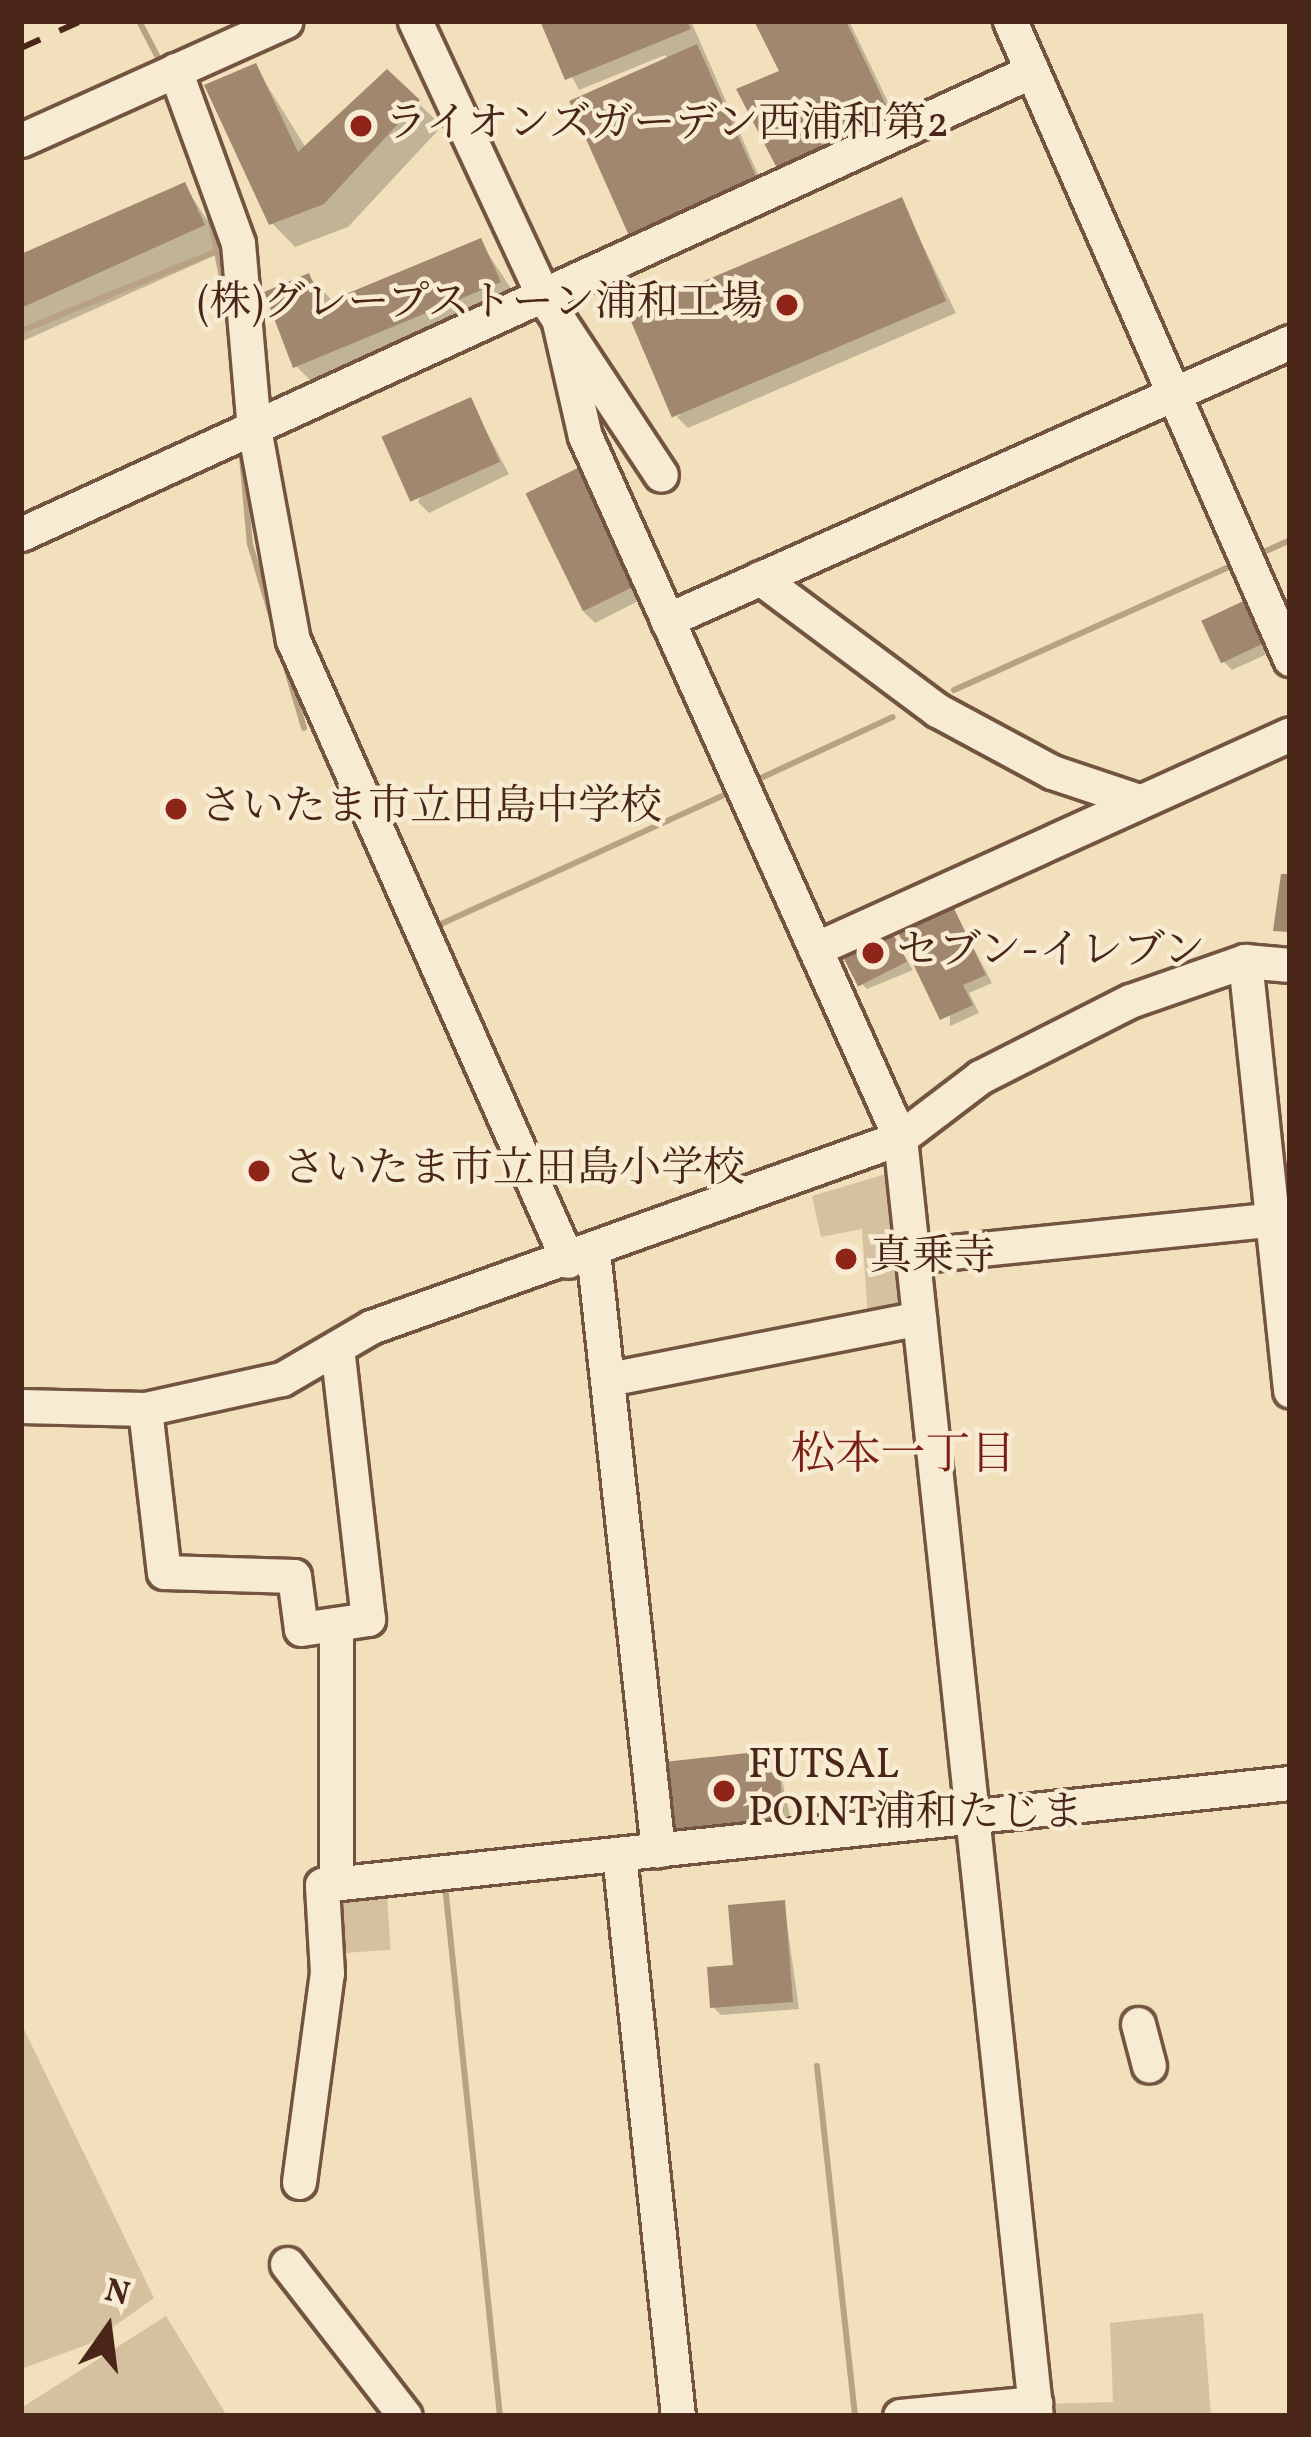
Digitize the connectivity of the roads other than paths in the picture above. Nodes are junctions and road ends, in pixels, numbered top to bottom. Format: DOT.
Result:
graph roads {
  1 [pos="286,21"];
  2 [pos="415,21"];
  3 [pos="1010,21"];
  4 [pos="175,70"];
  5 [pos="1032,71"];
  6 [pos="21,140"];
  7 [pos="551,309"];
  8 [pos="1290,342"];
  9 [pos="1174,394"];
  10 [pos="244,432"];
  11 [pos="661,475"];
  12 [pos="21,533"];
  13 [pos="760,578"];
  14 [pos="667,620"];
  15 [pos="1290,659"];
  16 [pos="1290,734"];
  17 [pos="1139,801"];
  18 [pos="815,949"];
  19 [pos="1245,962"];
  20 [pos="1290,965"];
  21 [pos="900,1138"];
  22 [pos="1281,1219"];
  23 [pos="581,1256"];
  24 [pos="913,1256"];
  25 [pos="919,1318"];
  26 [pos="337,1349"];
  27 [pos="609,1378"];
  28 [pos="1290,1391"];
  29 [pos="21,1406"];
  30 [pos="145,1409"];
  31 [pos="336,1624"];
  32 [pos="1290,1783"];
  33 [pos="973,1816"];
  34 [pos="658,1850"];
  35 [pos="619,1854"];
  36 [pos="336,1883"];
  37 [pos="1138,2024"];
  38 [pos="1149,2066"];
  39 [pos="299,2182"];
  40 [pos="286,2264"];
  41 [pos="1036,2410"];
  42 [pos="405,2416"];
  43 [pos="678,2416"];
  44 [pos="900,2416"];
  1 -- 4 [label="street"];
  2 -- 7 [label="street"];
  3 -- 5 [label="street"];
  4 -- 6 [label="street"];
  4 -- 10 [label="street"];
  5 -- 7 [label="street"];
  5 -- 9 [label="street"];
  7 -- 10 [label="street"];
  7 -- 11 [label="street"];
  7 -- 14 [label="street"];
  8 -- 9 [label="street"];
  9 -- 13 [label="street"];
  9 -- 15 [label="street"];
  10 -- 12 [label="street"];
  10 -- 23 [label="street"];
  13 -- 14 [label="street"];
  13 -- 17 [label="street"];
  14 -- 18 [label="street"];
  16 -- 17 [label="street"];
  17 -- 18 [label="street"];
  18 -- 21 [label="street"];
  19 -- 20 [label="street"];
  19 -- 21 [label="street"];
  19 -- 22 [label="street"];
  21 -- 23 [label="street"];
  21 -- 24 [label="street"];
  22 -- 24 [label="street"];
  22 -- 28 [label="street"];
  23 -- 26 [label="street"];
  23 -- 27 [label="street"];
  24 -- 25 [label="street"];
  25 -- 27 [label="street"];
  25 -- 33 [label="street"];
  26 -- 30 [label="street"];
  26 -- 31 [label="street"];
  27 -- 34 [label="street"];
  29 -- 30 [label="street"];
  30 -- 31 [label="street"];
  31 -- 36 [label="street"];
  32 -- 33 [label="street"];
  33 -- 34 [label="street"];
  33 -- 41 [label="street"];
  34 -- 35 [label="street"];
  35 -- 36 [label="street"];
  35 -- 43 [label="street"];
  36 -- 39 [label="street"];
  37 -- 38 [label="street"];
  40 -- 42 [label="street"];
  41 -- 44 [label="street"];
}
